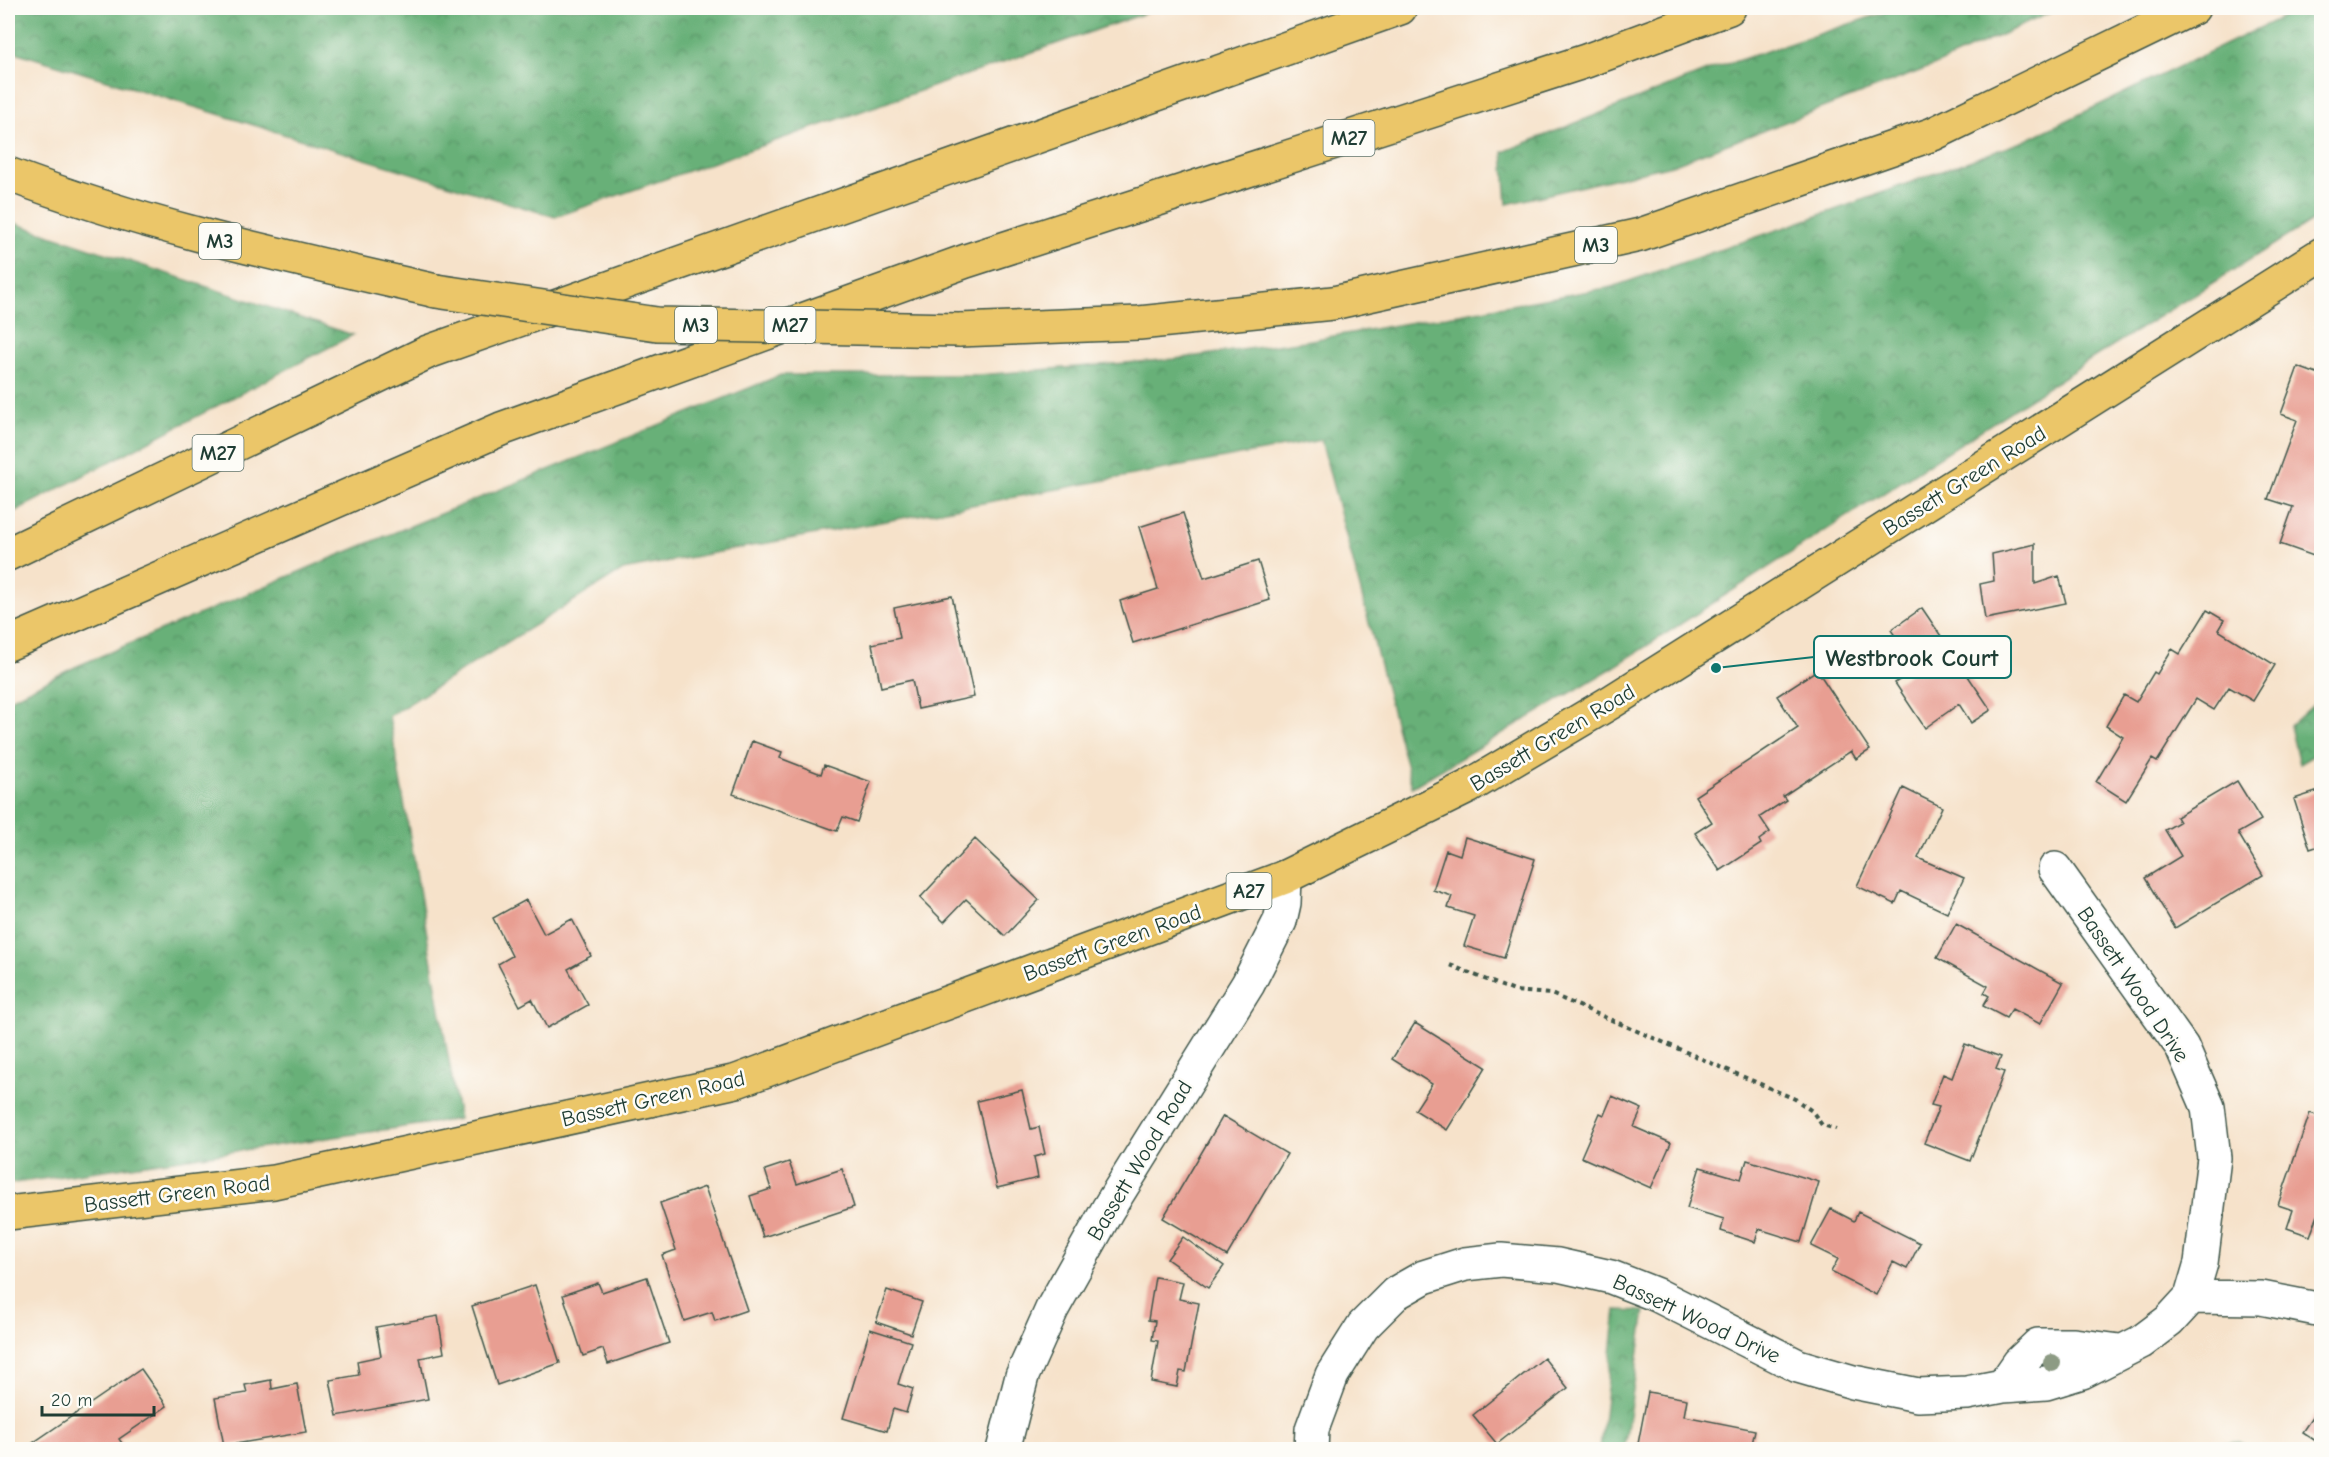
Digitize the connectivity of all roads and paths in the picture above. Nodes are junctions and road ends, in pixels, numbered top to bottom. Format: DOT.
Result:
graph roads {
  1 [pos="1400,8"];
  2 [pos="1729,8"];
  3 [pos="2193,8"];
  4 [pos="8,174"];
  5 [pos="2322,254"];
  6 [pos="8,554"];
  7 [pos="8,644"];
  8 [pos="2055,869"];
  9 [pos="1285,878"];
  10 [pos="1450,965"];
  11 [pos="1836,1129"];
  12 [pos="8,1214"];
  13 [pos="2191,1297"];
  14 [pos="2322,1310"];
  15 [pos="1003,1449"];
  16 [pos="1311,1449"];
  1 -- 6 [label="main road, M27"];
  2 -- 7 [label="main road, M27"];
  3 -- 4 [label="main road, M3, bridge"];
  5 -- 9 [label="main road, Bassett Green Road / A27"];
  8 -- 13 [label="street, Bassett Wood Drive"];
  9 -- 12 [label="main road, Bassett Green Road / A27"];
  9 -- 15 [label="street, Bassett Wood Road"];
  10 -- 11 [label="path"];
  13 -- 14 [label="street"];
  13 -- 16 [label="street, Bassett Wood Drive"];
}
